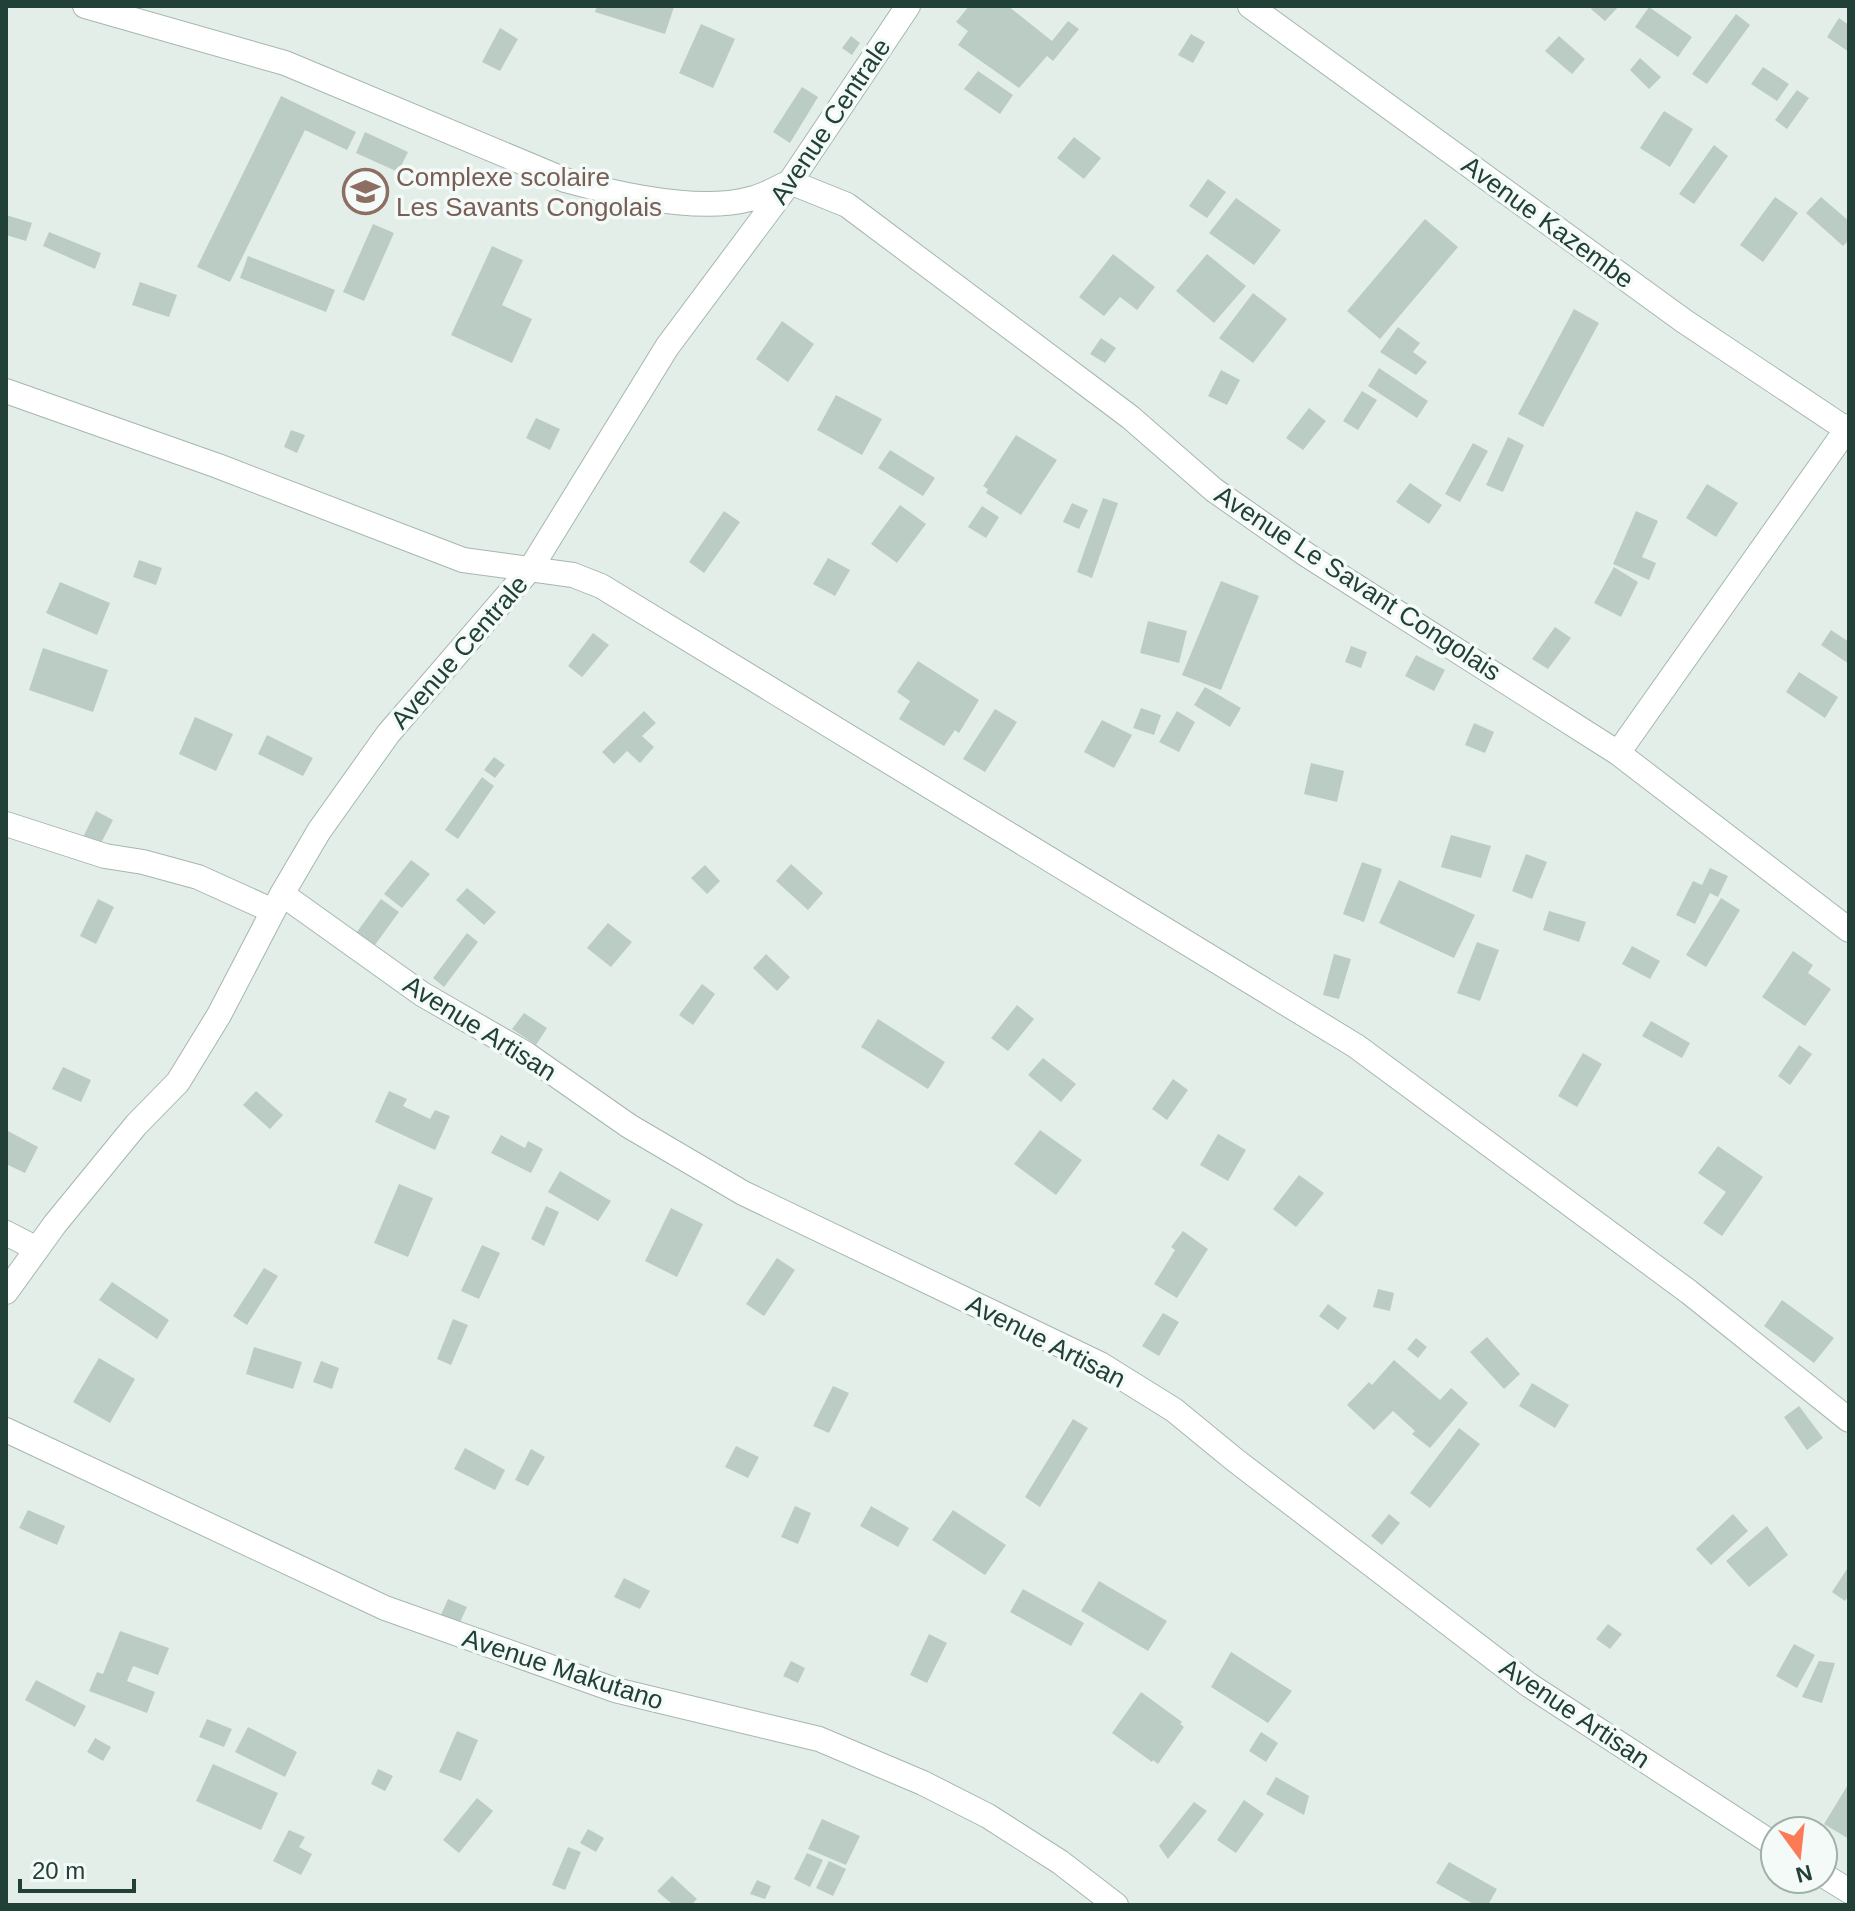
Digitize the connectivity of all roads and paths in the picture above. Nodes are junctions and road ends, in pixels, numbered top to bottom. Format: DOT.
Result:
graph roads {
  1 [pos="85,6"];
  2 [pos="908,6"];
  3 [pos="1250,6"];
  4 [pos="790,182"];
  5 [pos="6,391"];
  6 [pos="1848,429"];
  7 [pos="531,568"];
  8 [pos="1618,753"];
  9 [pos="6,824"];
  10 [pos="278,902"];
  11 [pos="1849,930"];
  12 [pos="6,1233"];
  13 [pos="37,1249"];
  14 [pos="6,1292"];
  15 [pos="1849,1420"];
  16 [pos="6,1430"];
  17 [pos="1759,1835"];
  18 [pos="1116,1905"];
  1 -- 4 [label="street"];
  2 -- 4 [label="street, Avenue Centrale"];
  3 -- 6 [label="street, Avenue Kazembe"];
  4 -- 7 [label="street, Avenue Centrale"];
  4 -- 8 [label="street, Avenue Le Savant Congolais"];
  5 -- 7 [label="street"];
  6 -- 8 [label="street"];
  7 -- 10 [label="street, Avenue Centrale"];
  7 -- 15 [label="street"];
  8 -- 11 [label="street, Avenue Le Savant Congolais"];
  9 -- 10 [label="street, Avenue Artisan"];
  10 -- 13 [label="street, Avenue Centrale"];
  10 -- 17 [label="street, Avenue Artisan"];
  12 -- 13 [label="street"];
  13 -- 14 [label="street, Avenue Centrale"];
  16 -- 18 [label="street, Avenue Makutano"];
}
